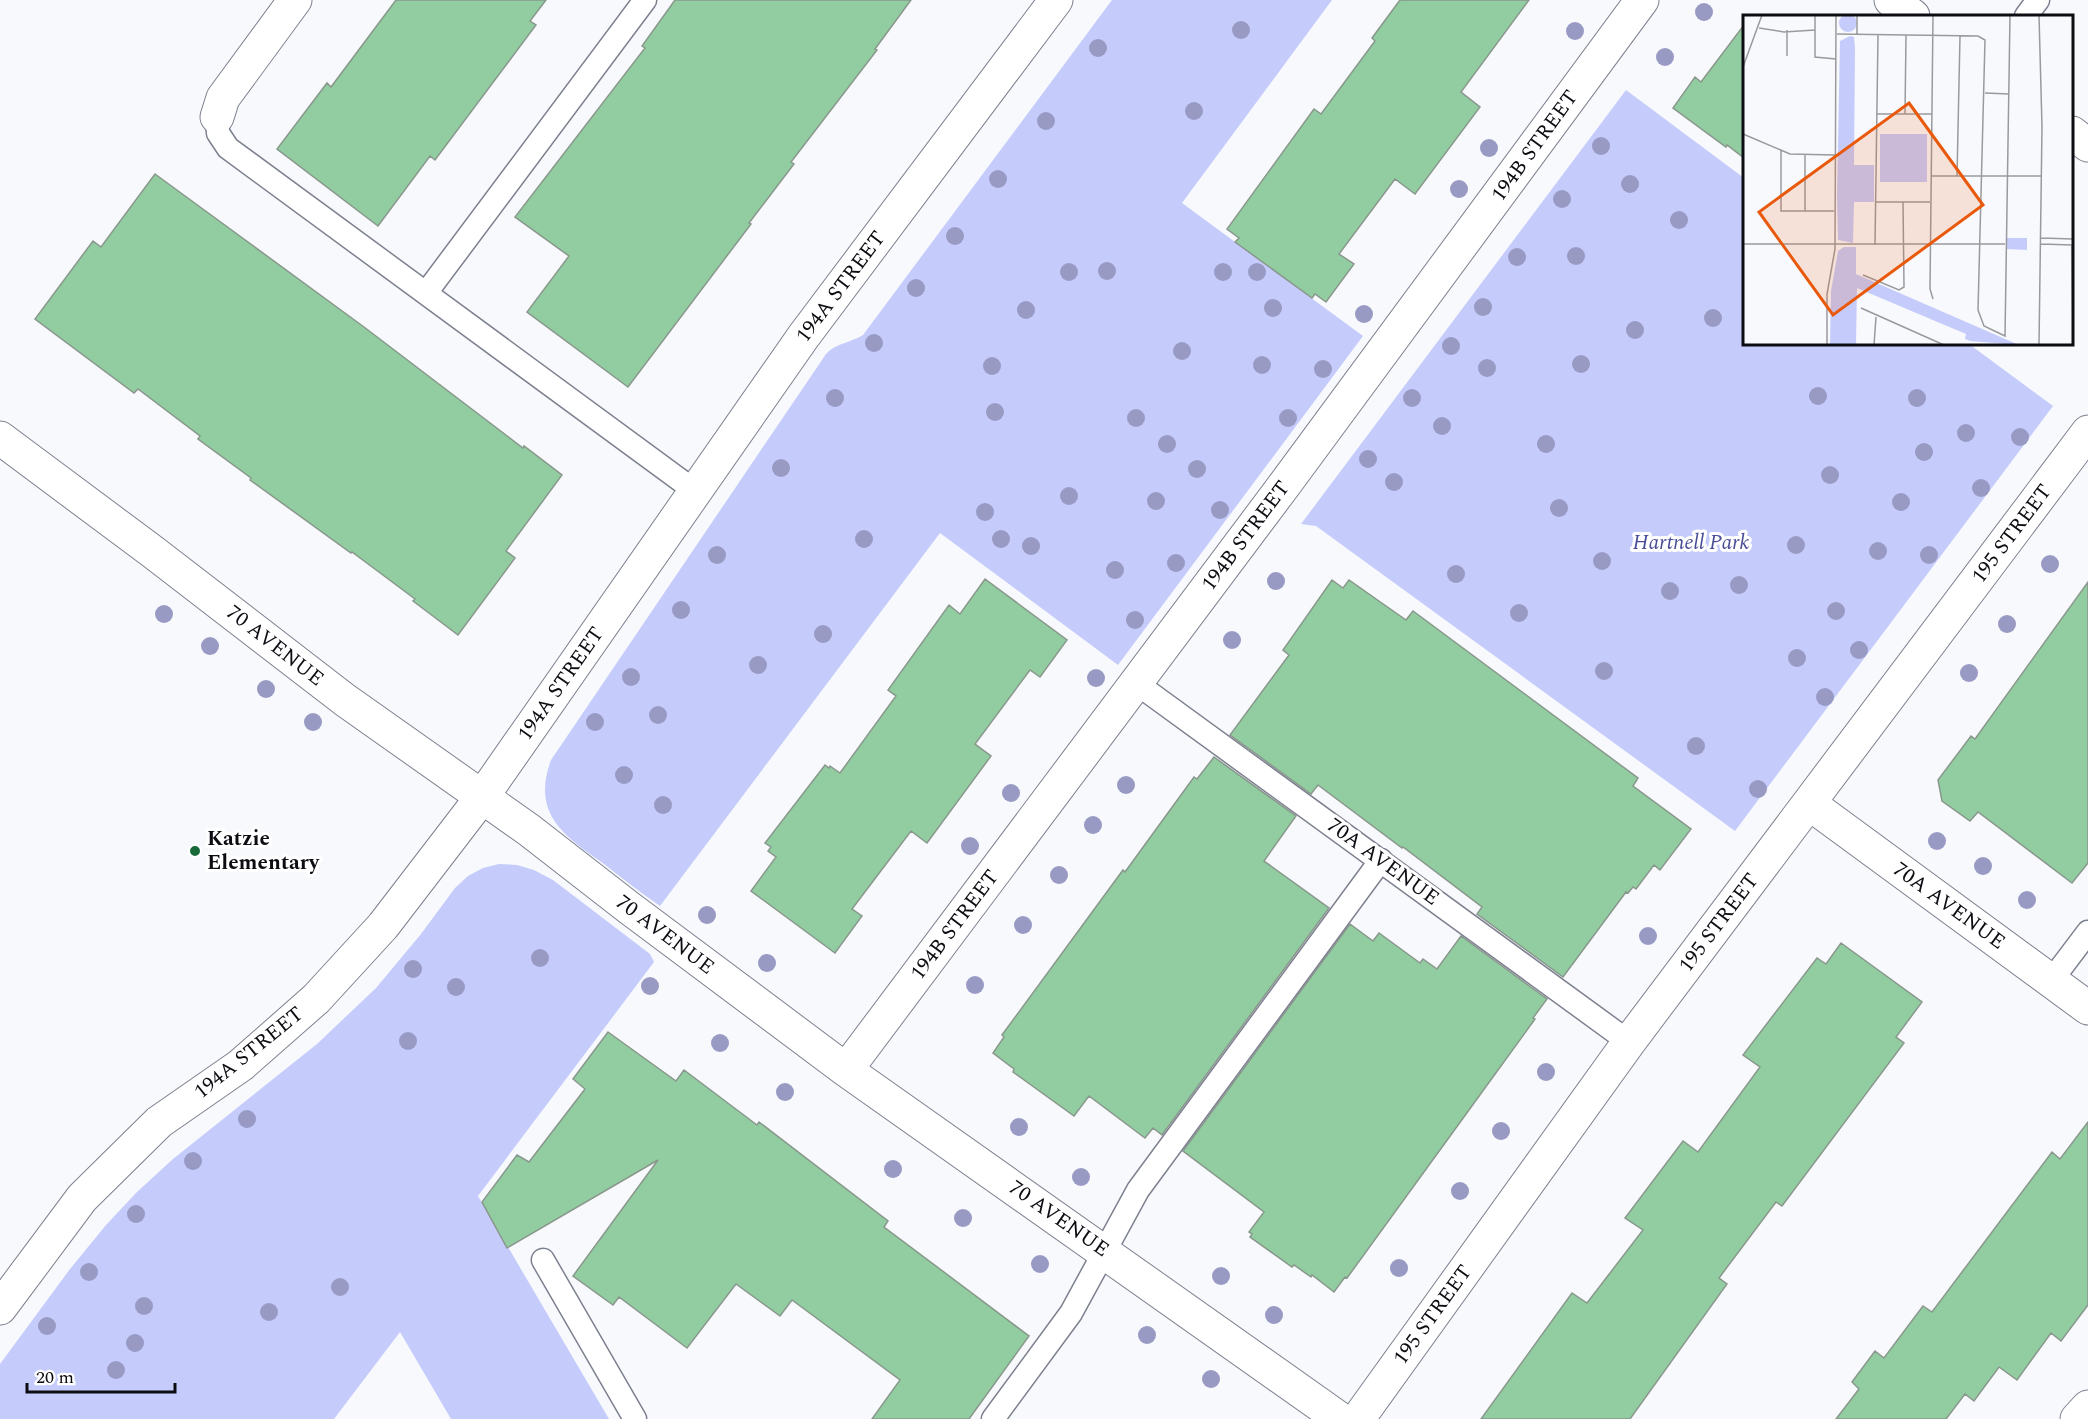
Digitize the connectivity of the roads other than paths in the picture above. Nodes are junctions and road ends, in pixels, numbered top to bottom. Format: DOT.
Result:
graph roads {
  1 [pos="295,0"];
  2 [pos="645,0"];
  3 [pos="1056,0"];
  4 [pos="1642,0"];
  5 [pos="1891,0"];
  6 [pos="2038,0"];
  7 [pos="1912,15"];
  8 [pos="2027,15"];
  9 [pos="217,117"];
  10 [pos="2073,134"];
  11 [pos="2088,146"];
  12 [pos="426,293"];
  13 [pos="2088,432"];
  14 [pos="0,438"];
  15 [pos="695,491"];
  16 [pos="1136,683"];
  17 [pos="482,797"];
  18 [pos="1810,804"];
  19 [pos="1382,860"];
  20 [pos="2088,932"];
  21 [pos="2051,981"];
  22 [pos="2088,1008"];
  23 [pos="1629,1042"];
  24 [pos="846,1070"];
  25 [pos="1106,1252"];
  26 [pos="543,1260"];
  27 [pos="0,1308"];
  28 [pos="2088,1407"];
  29 [pos="635,1419"];
  30 [pos="993,1419"];
  31 [pos="1340,1419"];
  32 [pos="1358,1419"];
  33 [pos="2077,1419"];
  1 -- 9 [label="street"];
  2 -- 12 [label="lane"];
  3 -- 15 [label="street, 194A STREET"];
  4 -- 16 [label="street, 194B STREET"];
  5 -- 7 [label="street"];
  6 -- 8 [label="lane"];
  9 -- 12 [label="lane"];
  10 -- 11 [label="street"];
  12 -- 15 [label="lane"];
  13 -- 18 [label="street, 195 STREET"];
  14 -- 17 [label="street, 70 AVENUE"];
  15 -- 17 [label="street, 194A STREET"];
  16 -- 19 [label="lane, 70A AVENUE"];
  16 -- 24 [label="street, 194B STREET"];
  17 -- 24 [label="street, 70 AVENUE"];
  17 -- 27 [label="street, 194A STREET"];
  18 -- 21 [label="street, 70A AVENUE"];
  18 -- 23 [label="street, 195 STREET"];
  19 -- 23 [label="lane, 70A AVENUE"];
  19 -- 25 [label="lane"];
  20 -- 21 [label="lane"];
  21 -- 22 [label="street, 70A AVENUE"];
  23 -- 32 [label="street, 195 STREET"];
  24 -- 25 [label="street, 70 AVENUE"];
  25 -- 30 [label="lane"];
  25 -- 31 [label="street, 70 AVENUE"];
  26 -- 29 [label="lane"];
  28 -- 33 [label="street"];
}
